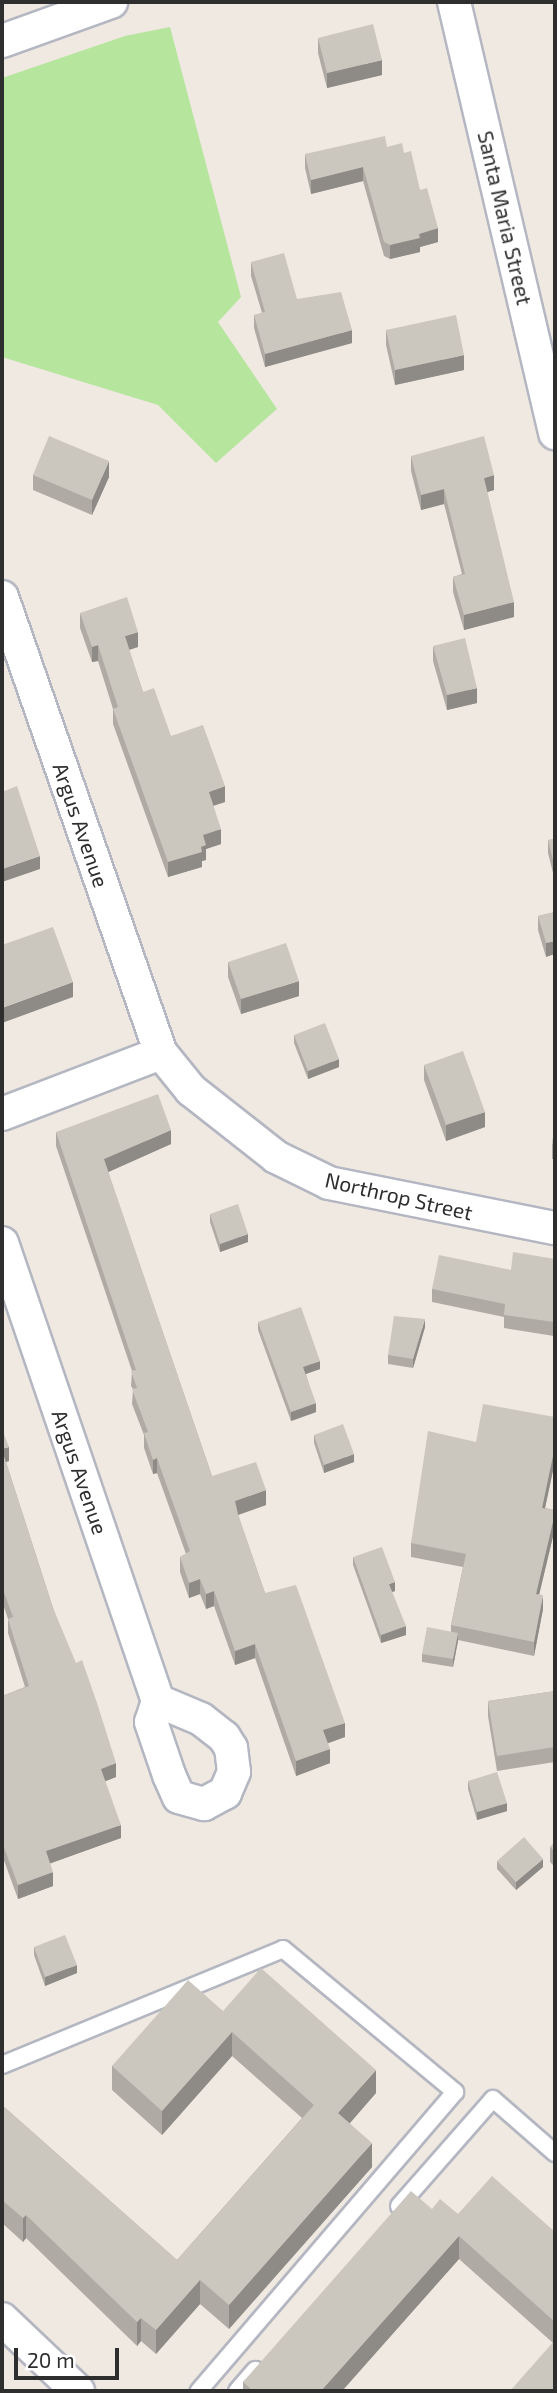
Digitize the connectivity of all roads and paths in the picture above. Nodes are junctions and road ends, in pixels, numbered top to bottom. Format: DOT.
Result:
graph roads {
  1 [pos="111,2"];
  2 [pos="454,2"];
  3 [pos="2,41"];
  4 [pos="555,433"];
  5 [pos="2,597"];
  6 [pos="161,1053"];
  7 [pos="2,1114"];
  8 [pos="555,1228"];
  9 [pos="2,1243"];
  10 [pos="158,1701"];
  11 [pos="2,2064"];
  12 [pos="555,2153"];
  13 [pos="383,2224"];
  14 [pos="2,2319"];
  15 [pos="264,2360"];
  16 [pos="78,2391"];
  17 [pos="199,2391"];
  18 [pos="237,2391"];
  1 -- 3 [label="street"];
  2 -- 4 [label="street, Santa Maria Street"];
  5 -- 6 [label="street, Argus Avenue"];
  6 -- 7 [label="street"];
  6 -- 8 [label="street, Northrop Street"];
  9 -- 10 [label="street, Argus Avenue"];
  11 -- 17 [label="lane"];
  12 -- 13 [label="lane"];
  14 -- 16 [label="street"];
  15 -- 18 [label="lane"];
}
